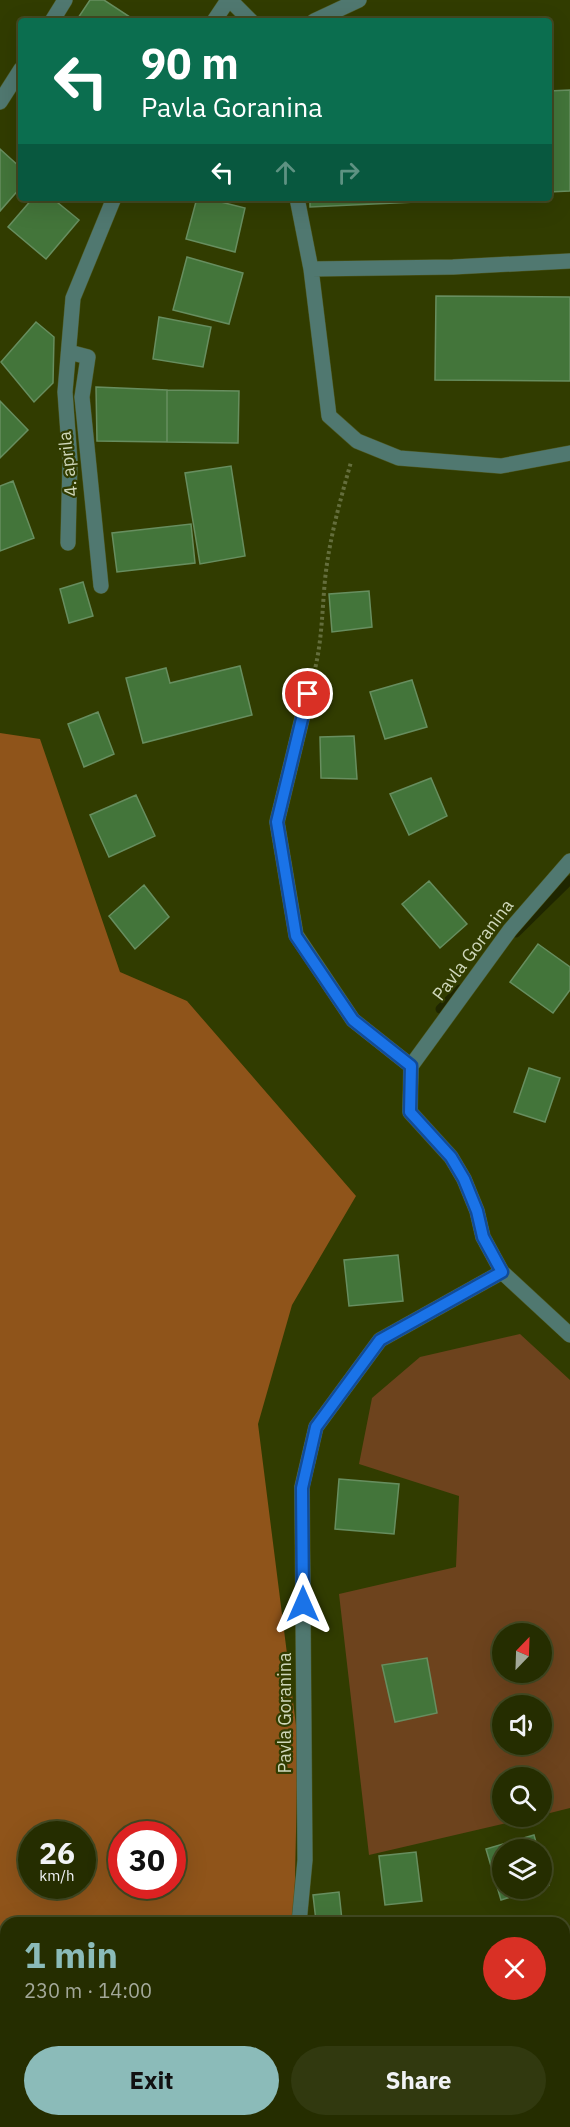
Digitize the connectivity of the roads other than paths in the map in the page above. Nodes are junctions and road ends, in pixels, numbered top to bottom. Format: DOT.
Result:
graph roads {
  1 [pos="65,0"];
  2 [pos="229,0"];
  3 [pos="359,0"];
  4 [pos="54,18"];
  5 [pos="216,18"];
  6 [pos="248,18"];
  7 [pos="320,18"];
  8 [pos="18,74"];
  9 [pos="0,102"];
  10 [pos="113,201"];
  11 [pos="298,201"];
  12 [pos="570,261"];
  13 [pos="311,269"];
  14 [pos="69,352"];
  15 [pos="570,453"];
  16 [pos="68,543"];
  17 [pos="101,586"];
  18 [pos="308,694"];
  19 [pos="570,861"];
  20 [pos="411,1066"];
  21 [pos="502,1272"];
  22 [pos="570,1335"];
  23 [pos="300,1917"];
  1 -- 4 [label="street"];
  2 -- 5 [label="street"];
  2 -- 6 [label="street"];
  3 -- 7 [label="street"];
  8 -- 9 [label="street"];
  10 -- 14 [label="street, 4. aprila"];
  11 -- 13 [label="street"];
  12 -- 13 [label="street"];
  13 -- 15 [label="street"];
  14 -- 16 [label="street, 4. aprila"];
  14 -- 17 [label="street, 4. aprila"];
  18 -- 20 [label="street"];
  19 -- 20 [label="street, Pavla Goranina"];
  20 -- 21 [label="street"];
  21 -- 22 [label="street"];
  21 -- 23 [label="street, Pavla Goranina"];
}
